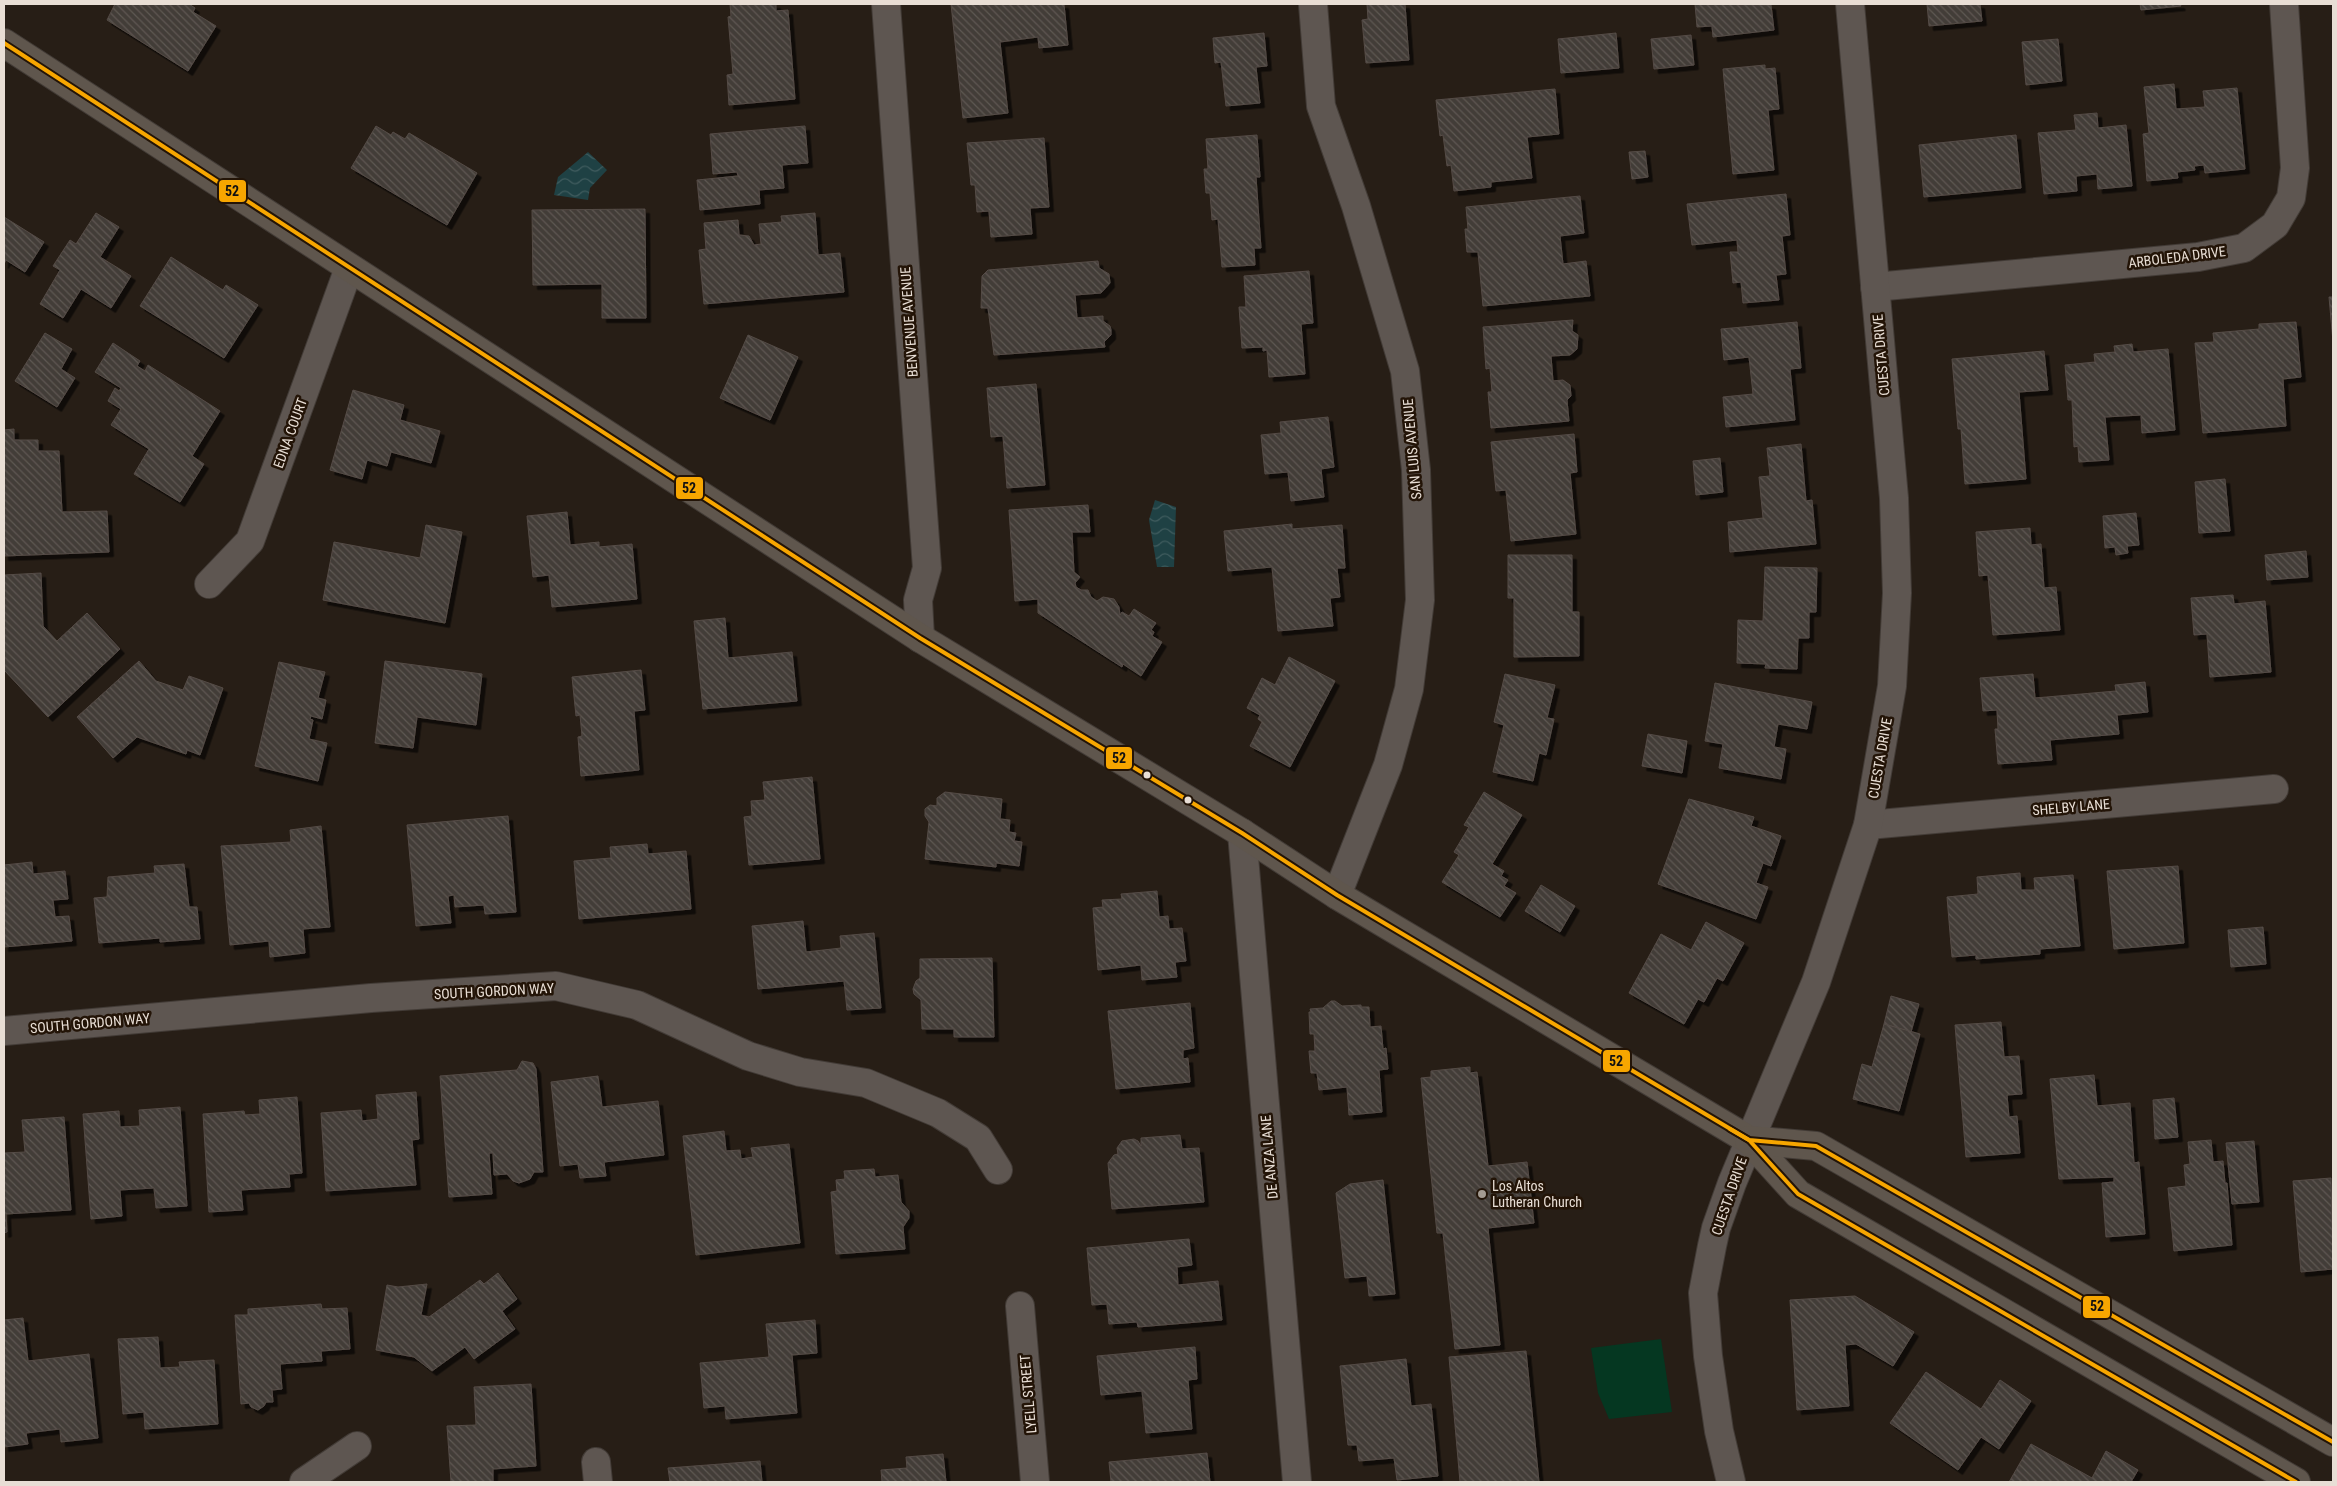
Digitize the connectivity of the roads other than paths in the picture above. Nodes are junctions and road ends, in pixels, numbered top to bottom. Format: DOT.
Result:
graph roads {
  1 [pos="886,4"];
  2 [pos="1313,4"];
  3 [pos="1850,4"];
  4 [pos="2284,4"];
  5 [pos="4,42"];
  6 [pos="349,268"];
  7 [pos="1875,287"];
  8 [pos="209,584"];
  9 [pos="920,638"];
  10 [pos="2274,789"];
  11 [pos="1868,825"];
  12 [pos="1242,833"];
  13 [pos="1337,895"];
  14 [pos="4,1031"];
  15 [pos="1749,1140"];
  16 [pos="998,1170"];
  17 [pos="1020,1306"];
  18 [pos="2333,1442"];
  19 [pos="357,1446"];
  20 [pos="304,1482"];
  21 [pos="1035,1482"];
  22 [pos="1297,1482"];
  23 [pos="1731,1482"];
  24 [pos="2296,1482"];
  1 -- 9 [label="street, BENVENUE AVENUE"];
  2 -- 13 [label="street, SAN LUIS AVENUE"];
  3 -- 7 [label="street, CUESTA DRIVE"];
  4 -- 7 [label="street, ARBOLEDA DRIVE"];
  5 -- 6 [label="main road"];
  6 -- 8 [label="street, EDNA COURT"];
  6 -- 9 [label="main road"];
  7 -- 11 [label="street, CUESTA DRIVE"];
  9 -- 12 [label="main road"];
  10 -- 11 [label="street, SHELBY LANE"];
  11 -- 15 [label="street, CUESTA DRIVE"];
  12 -- 13 [label="main road"];
  12 -- 22 [label="street, DE ANZA LANE"];
  13 -- 15 [label="main road"];
  14 -- 16 [label="street, SOUTH GORDON WAY"];
  15 -- 18 [label="main road"];
  15 -- 23 [label="street, CUESTA DRIVE"];
  15 -- 24 [label="main road"];
  17 -- 21 [label="street, LYELL STREET"];
  19 -- 20 [label="street"];
}
